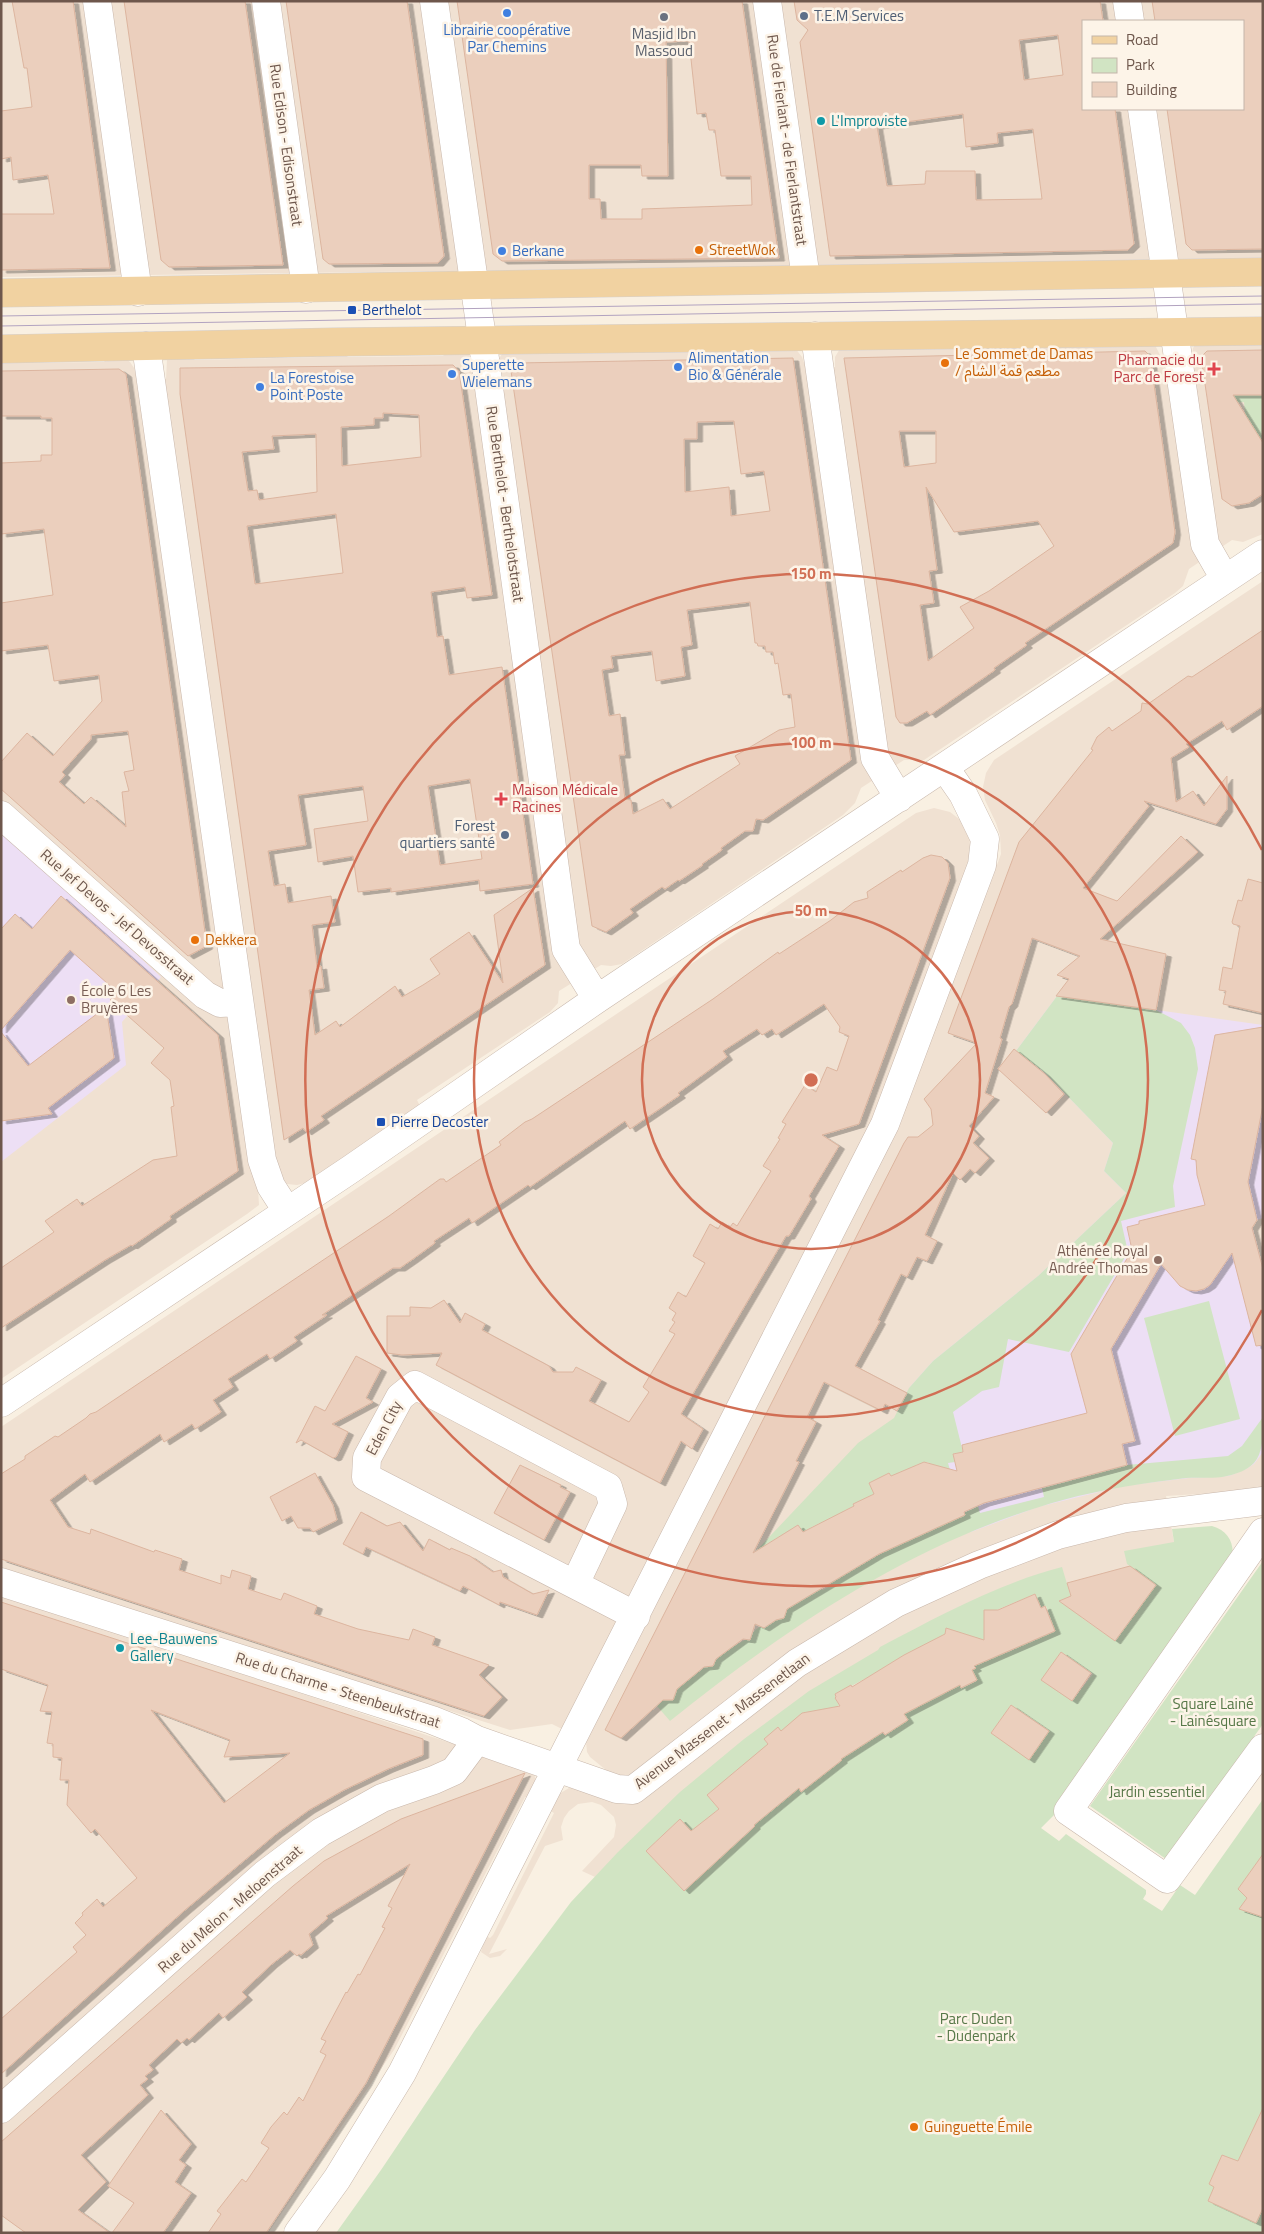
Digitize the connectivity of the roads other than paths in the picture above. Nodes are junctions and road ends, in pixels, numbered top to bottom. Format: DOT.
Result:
graph roads {
  1 [pos="98,1"];
  2 [pos="266,1"];
  3 [pos="434,1"];
  4 [pos="768,1"];
  5 [pos="1127,1"];
  6 [pos="1130,20"];
  7 [pos="1142,110"];
  8 [pos="1263,272"];
  9 [pos="1165,274"];
  10 [pos="806,279"];
  11 [pos="474,285"];
  12 [pos="306,289"];
  13 [pos="138,292"];
  14 [pos="1,293"];
  15 [pos="1263,330"];
  16 [pos="1174,332"];
  17 [pos="815,336"];
  18 [pos="483,341"];
  19 [pos="146,346"];
  20 [pos="1,349"];
  21 [pos="1263,554"];
  22 [pos="1225,579"];
  23 [pos="945,768"];
  24 [pos="899,798"];
  25 [pos="1,815"];
  26 [pos="597,999"];
  27 [pos="239,1002"];
  28 [pos="287,1211"];
  29 [pos="1,1403"];
  30 [pos="1263,1501"];
  31 [pos="1190,1510"];
  32 [pos="1263,1520"];
  33 [pos="1263,1532"];
  34 [pos="1,1582"];
  35 [pos="575,1584"];
  36 [pos="636,1616"];
  37 [pos="477,1740"];
  38 [pos="1263,1748"];
  39 [pos="559,1768"];
  40 [pos="1,2109"];
  41 [pos="298,2233"];
  1 -- 13 [label="street"];
  2 -- 12 [label="street, Rue Edison - Edisonstraat"];
  3 -- 11 [label="street, Rue Berthelot - Berthelotstraat"];
  4 -- 10 [label="street, Rue de Fierlant - de Fierlantstraat"];
  5 -- 6 [label="street"];
  7 -- 9 [label="street"];
  8 -- 9 [label="main road"];
  9 -- 10 [label="main road"];
  9 -- 16 [label="street"];
  10 -- 11 [label="main road"];
  11 -- 12 [label="main road"];
  11 -- 18 [label="street, Rue Berthelot - Berthelotstraat"];
  12 -- 13 [label="main road"];
  13 -- 14 [label="main road"];
  15 -- 16 [label="main road"];
  16 -- 17 [label="main road"];
  16 -- 22 [label="street"];
  17 -- 18 [label="main road"];
  17 -- 24 [label="street"];
  18 -- 19 [label="main road"];
  18 -- 26 [label="street, Rue Berthelot - Berthelotstraat"];
  19 -- 20 [label="main road"];
  19 -- 27 [label="street"];
  21 -- 22 [label="street"];
  22 -- 23 [label="street"];
  23 -- 24 [label="street"];
  23 -- 36 [label="street"];
  24 -- 26 [label="street"];
  25 -- 27 [label="street, Rue Jef Devos - Jef Devosstraat"];
  26 -- 28 [label="street"];
  27 -- 28 [label="street"];
  28 -- 29 [label="street"];
  30 -- 31 [label="street, Avenue Massenet - Massenetlaan"];
  31 -- 32 [label="street, Avenue Massenet - Massenetlaan"];
  31 -- 39 [label="street, Avenue Massenet - Massenetlaan"];
  33 -- 38 [label="street"];
  34 -- 37 [label="street, Rue du Charme - Steenbeukstraat"];
  35 -- 35 [label="street, Eden City"];
  35 -- 36 [label="street, Eden City"];
  36 -- 39 [label="street"];
  37 -- 39 [label="street, Rue du Charme - Steenbeukstraat"];
  37 -- 40 [label="street, Rue du Melon - Meloenstraat"];
  39 -- 41 [label="street"];
}
